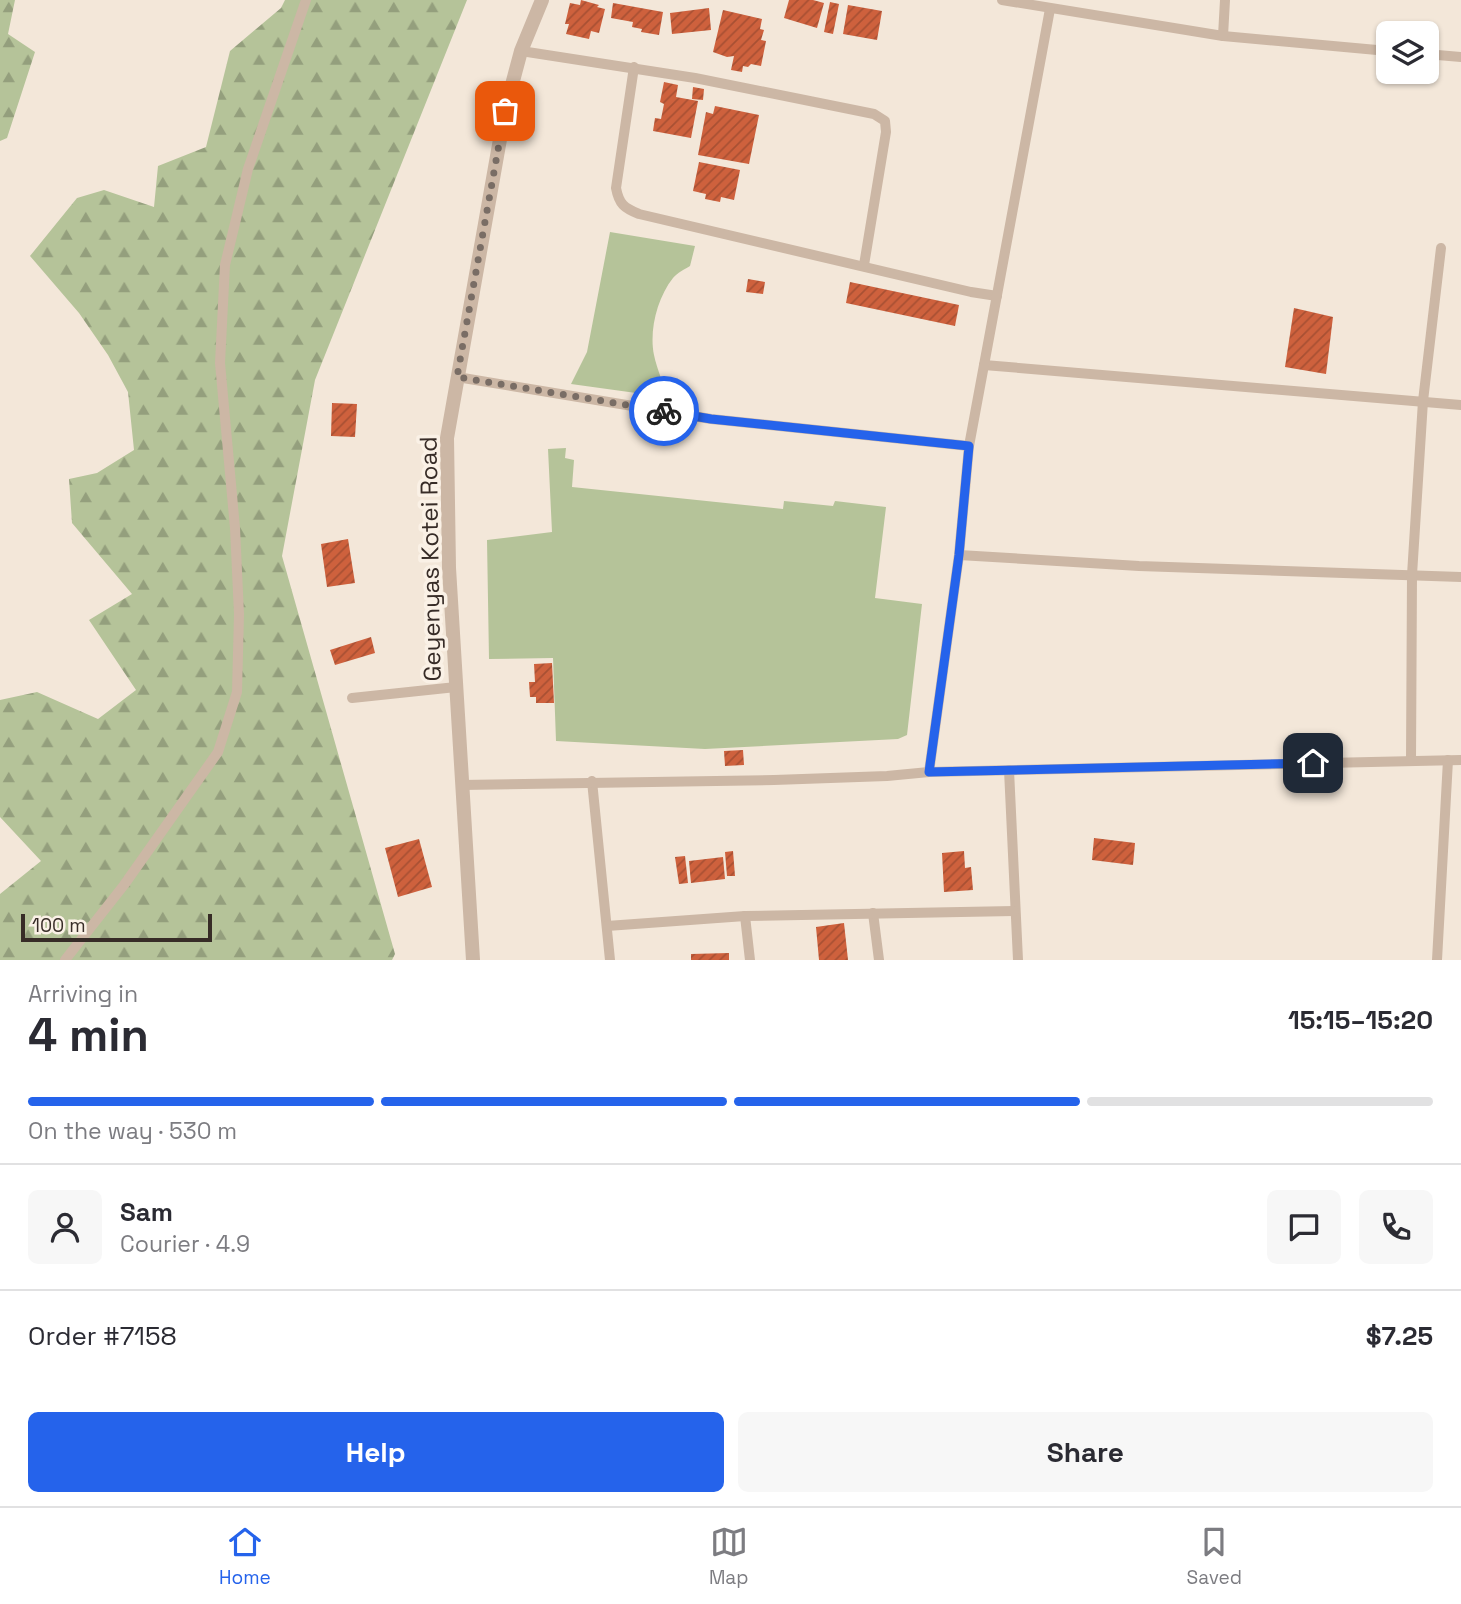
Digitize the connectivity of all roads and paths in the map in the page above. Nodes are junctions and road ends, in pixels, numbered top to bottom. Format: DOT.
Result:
graph roads {
  1 [pos="306,0"];
  2 [pos="542,0"];
  3 [pos="1002,0"];
  4 [pos="1225,0"];
  5 [pos="1050,9"];
  6 [pos="1223,36"];
  7 [pos="1376,50"];
  8 [pos="521,51"];
  9 [pos="1439,55"];
  10 [pos="1461,57"];
  11 [pos="634,67"];
  12 [pos="1441,248"];
  13 [pos="864,265"];
  14 [pos="997,296"];
  15 [pos="984,365"];
  16 [pos="457,377"];
  17 [pos="1423,401"];
  18 [pos="1461,405"];
  19 [pos="969,446"];
  20 [pos="959,555"];
  21 [pos="1412,575"];
  22 [pos="1461,577"];
  23 [pos="456,687"];
  24 [pos="352,698"];
  25 [pos="1411,760"];
  26 [pos="1448,760"];
  27 [pos="1461,760"];
  28 [pos="1009,770"];
  29 [pos="929,772"];
  30 [pos="592,781"];
  31 [pos="461,785"];
  32 [pos="1014,911"];
  33 [pos="873,914"];
  34 [pos="745,916"];
  35 [pos="607,926"];
  36 [pos="65,960"];
  37 [pos="473,960"];
  38 [pos="610,960"];
  39 [pos="750,960"];
  40 [pos="879,960"];
  41 [pos="1018,960"];
  42 [pos="1437,960"];
  1 -- 36 [label="street"];
  2 -- 8 [label="street, Geyenyas Kotei Road"];
  3 -- 5 [label="street"];
  4 -- 6 [label="street"];
  5 -- 6 [label="street"];
  5 -- 14 [label="street"];
  6 -- 7 [label="street"];
  8 -- 11 [label="street"];
  8 -- 16 [label="street, Geyenyas Kotei Road"];
  9 -- 10 [label="street"];
  11 -- 13 [label="street"];
  11 -- 13 [label="street"];
  12 -- 17 [label="street"];
  13 -- 14 [label="street"];
  14 -- 15 [label="street"];
  15 -- 17 [label="street"];
  15 -- 19 [label="street"];
  16 -- 19 [label="street"];
  16 -- 23 [label="street, Geyenyas Kotei Road"];
  17 -- 18 [label="street"];
  17 -- 21 [label="street"];
  19 -- 20 [label="street"];
  20 -- 21 [label="street"];
  20 -- 29 [label="street"];
  21 -- 22 [label="street"];
  21 -- 25 [label="street"];
  23 -- 24 [label="street"];
  23 -- 31 [label="street, Geyenyas Kotei Road"];
  25 -- 26 [label="street"];
  25 -- 28 [label="street"];
  26 -- 27 [label="street"];
  26 -- 42 [label="street"];
  28 -- 29 [label="street"];
  28 -- 32 [label="street"];
  29 -- 30 [label="street"];
  30 -- 31 [label="street"];
  30 -- 35 [label="street"];
  31 -- 37 [label="street, Geyenyas Kotei Road"];
  32 -- 33 [label="street"];
  32 -- 41 [label="street"];
  33 -- 34 [label="street"];
  33 -- 40 [label="street"];
  34 -- 35 [label="street"];
  34 -- 39 [label="street"];
  35 -- 38 [label="street"];
}
